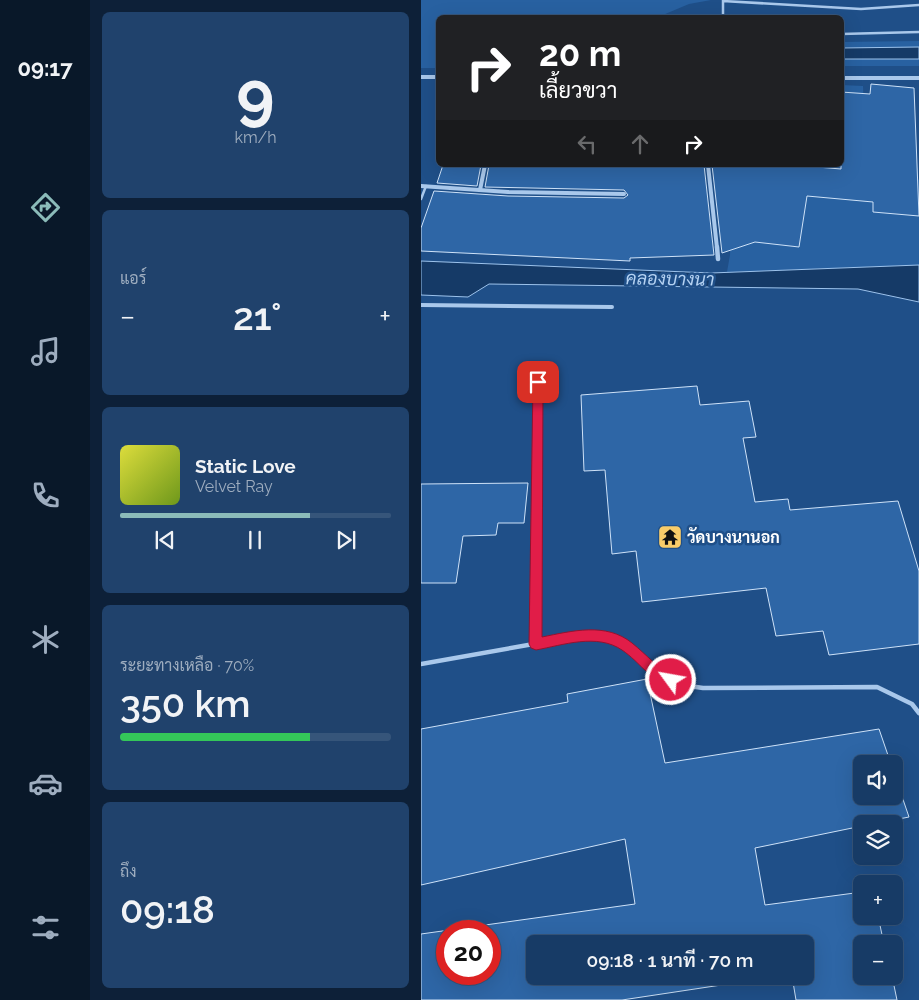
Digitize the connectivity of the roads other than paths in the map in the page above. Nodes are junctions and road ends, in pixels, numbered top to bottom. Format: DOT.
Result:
graph roads {
  1 [pos="723,1"];
  2 [pos="919,5"];
  3 [pos="723,15"];
  4 [pos="919,32"];
  5 [pos="844,34"];
  6 [pos="421,77"];
  7 [pos="436,77"];
  8 [pos="844,78"];
  9 [pos="919,78"];
  10 [pos="485,167"];
  11 [pos="707,167"];
  12 [pos="423,186"];
  13 [pos="480,190"];
  14 [pos="624,194"];
  15 [pos="421,199"];
  16 [pos="718,259"];
  17 [pos="421,305"];
  18 [pos="612,307"];
  19 [pos="538,382"];
  20 [pos="536,644"];
  21 [pos="421,664"];
  22 [pos="919,713"];
  1 -- 2 [label="lane"];
  1 -- 3 [label="lane"];
  4 -- 5 [label="lane"];
  6 -- 7 [label="street"];
  8 -- 9 [label="street"];
  10 -- 13 [label="street"];
  11 -- 16 [label="street"];
  12 -- 13 [label="street"];
  12 -- 15 [label="lane"];
  13 -- 14 [label="street"];
  17 -- 18 [label="lane"];
  19 -- 20 [label="lane"];
  20 -- 21 [label="lane"];
  20 -- 22 [label="lane"];
}
